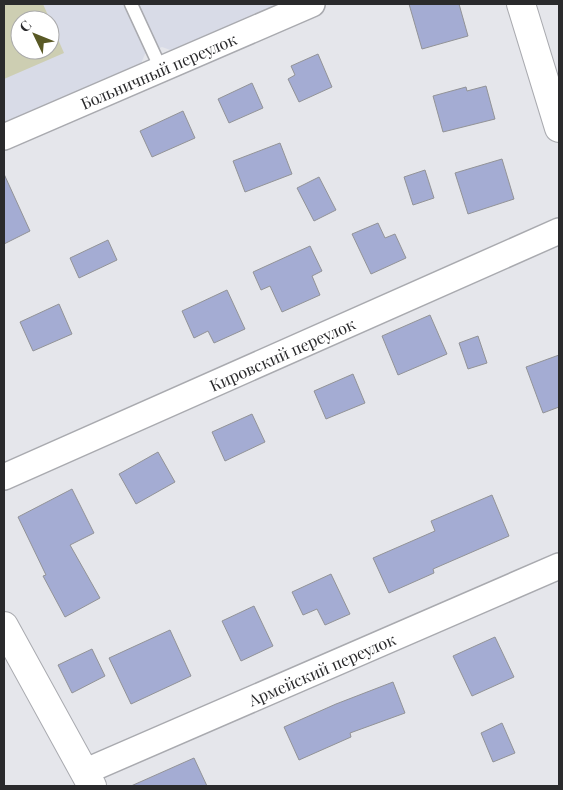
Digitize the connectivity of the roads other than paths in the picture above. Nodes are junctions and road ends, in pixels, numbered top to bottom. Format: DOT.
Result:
graph roads {
  1 [pos="131,4"];
  2 [pos="312,4"];
  3 [pos="522,4"];
  4 [pos="161,69"];
  5 [pos="559,128"];
  6 [pos="4,136"];
  7 [pos="559,232"];
  8 [pos="4,477"];
  9 [pos="559,566"];
  10 [pos="4,626"];
  11 [pos="88,779"];
  1 -- 4 [label="lane"];
  2 -- 4 [label="street, Больничный переулок"];
  3 -- 5 [label="street"];
  4 -- 6 [label="street, Больничный переулок"];
  7 -- 8 [label="street, Кировский переулок"];
  9 -- 11 [label="street, Армейский переулок"];
  10 -- 11 [label="street"];
}
